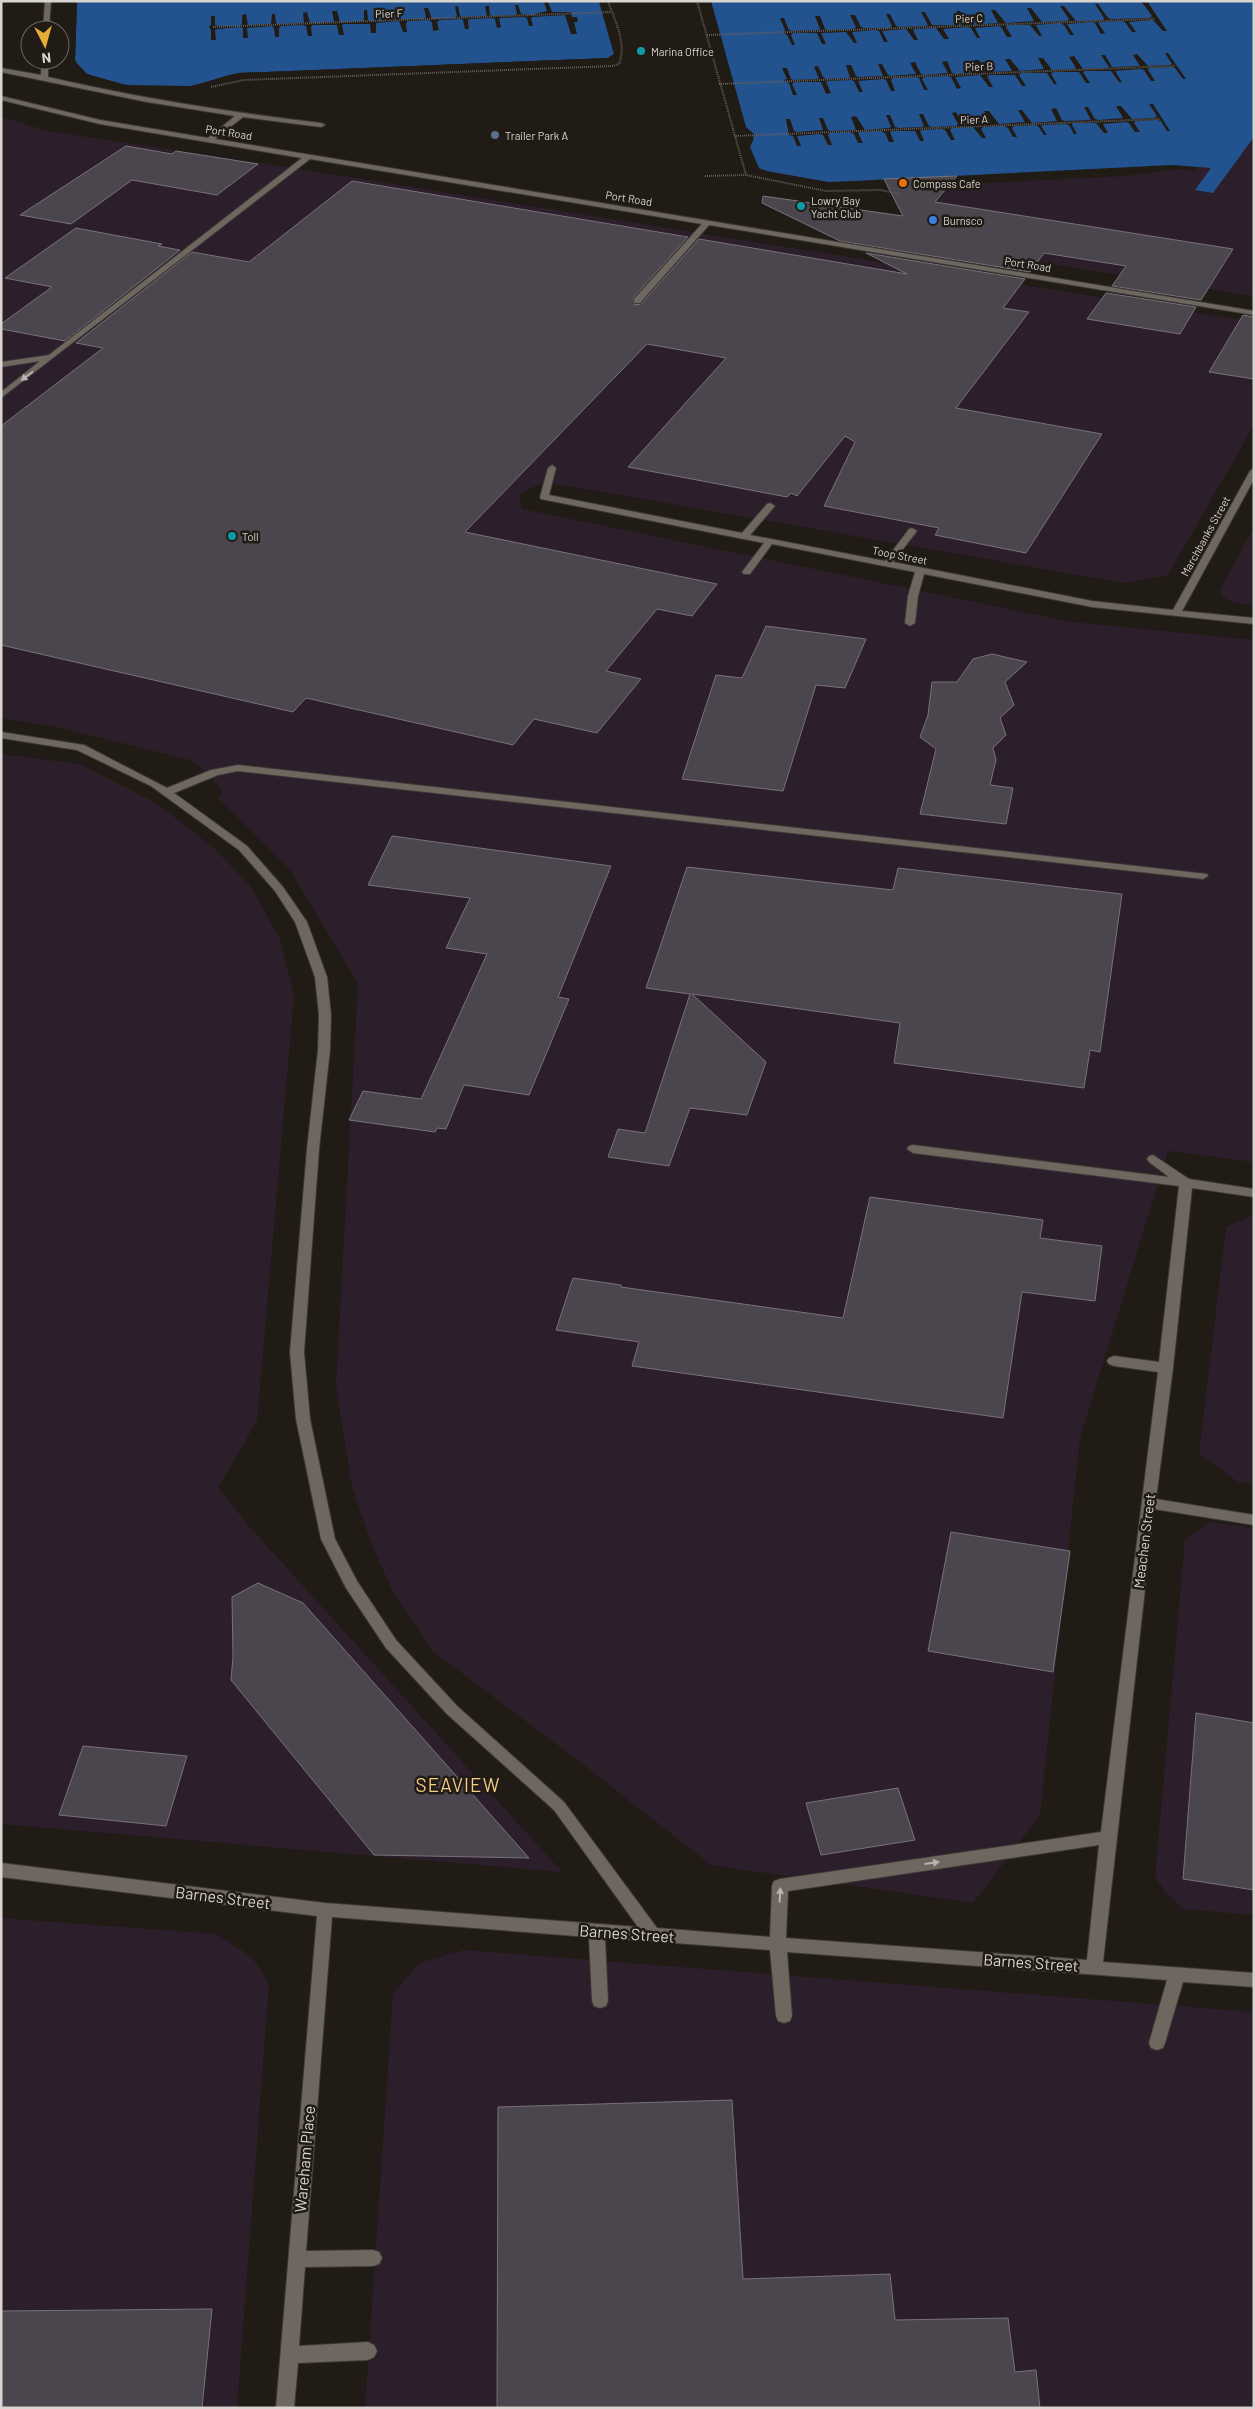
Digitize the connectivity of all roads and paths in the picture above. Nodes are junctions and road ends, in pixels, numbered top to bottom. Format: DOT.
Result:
graph roads {
  1 [pos="48,1"];
  2 [pos="608,1"];
  3 [pos="697,1"];
  4 [pos="611,12"];
  5 [pos="1155,19"];
  6 [pos="47,20"];
  7 [pos="213,28"];
  8 [pos="707,35"];
  9 [pos="1175,66"];
  10 [pos="1,70"];
  11 [pos="44,70"];
  12 [pos="44,78"];
  13 [pos="719,84"];
  14 [pos="210,87"];
  15 [pos="1,98"];
  16 [pos="241,115"];
  17 [pos="1160,119"];
  18 [pos="321,125"];
  19 [pos="734,136"];
  20 [pos="209,140"];
  21 [pos="309,156"];
  22 [pos="746,175"];
  23 [pos="705,176"];
  24 [pos="900,194"];
  25 [pos="708,222"];
  26 [pos="637,300"];
  27 [pos="1254,313"];
  28 [pos="53,356"];
  29 [pos="1,366"];
  30 [pos="1,396"];
  31 [pos="552,468"];
  32 [pos="1254,471"];
  33 [pos="770,506"];
  34 [pos="912,531"];
  35 [pos="744,536"];
  36 [pos="770,541"];
  37 [pos="887,564"];
  38 [pos="920,570"];
  39 [pos="746,572"];
  40 [pos="1176,612"];
  41 [pos="1254,621"];
  42 [pos="910,624"];
  43 [pos="1,735"];
  44 [pos="166,792"];
  45 [pos="1203,876"];
  46 [pos="913,1149"];
  47 [pos="1153,1159"];
  48 [pos="1186,1183"];
  49 [pos="1254,1193"];
  50 [pos="1114,1361"];
  51 [pos="1166,1368"];
  52 [pos="1148,1503"];
  53 [pos="1254,1520"];
  54 [pos="1107,1838"];
  55 [pos="1,1870"];
  56 [pos="325,1910"];
  57 [pos="597,1932"];
  58 [pos="652,1934"];
  59 [pos="778,1944"];
  60 [pos="1094,1967"];
  61 [pos="1177,1973"];
  62 [pos="1254,1980"];
  63 [pos="600,2001"];
  64 [pos="784,2016"];
  65 [pos="1157,2043"];
  66 [pos="373,2258"];
  67 [pos="296,2259"];
  68 [pos="368,2351"];
  69 [pos="288,2355"];
  70 [pos="285,2408"];
  1 -- 6 [label="street"];
  2 -- 4 [label="path"];
  3 -- 8 [label="path"];
  4 -- 7 [label="path, Pier F"];
  4 -- 14 [label="path"];
  5 -- 8 [label="path, Pier C"];
  8 -- 13 [label="path"];
  9 -- 13 [label="path, Pier B"];
  10 -- 12 [label="street"];
  11 -- 12 [label="street"];
  12 -- 16 [label="street"];
  13 -- 19 [label="path"];
  15 -- 20 [label="street, Port Road"];
  16 -- 18 [label="street"];
  16 -- 20 [label="street"];
  17 -- 19 [label="path, Pier A"];
  19 -- 22 [label="path"];
  20 -- 21 [label="street, Port Road"];
  21 -- 25 [label="street, Port Road"];
  21 -- 28 [label="street"];
  22 -- 23 [label="path"];
  22 -- 24 [label="path"];
  25 -- 26 [label="street"];
  25 -- 27 [label="street, Port Road"];
  28 -- 29 [label="street"];
  28 -- 30 [label="street, one-way"];
  31 -- 35 [label="street, Toop Street"];
  32 -- 40 [label="street, Marchbanks Street"];
  33 -- 35 [label="street"];
  34 -- 37 [label="street"];
  35 -- 36 [label="street, Toop Street"];
  36 -- 37 [label="street, Toop Street"];
  36 -- 39 [label="street"];
  37 -- 38 [label="street, Toop Street"];
  38 -- 40 [label="street, Toop Street"];
  38 -- 42 [label="street"];
  40 -- 41 [label="street, Toop Street"];
  43 -- 44 [label="street"];
  44 -- 45 [label="street"];
  44 -- 58 [label="street"];
  46 -- 48 [label="street"];
  47 -- 48 [label="street"];
  48 -- 49 [label="street"];
  48 -- 51 [label="street, Meachen Street"];
  50 -- 51 [label="street"];
  51 -- 52 [label="street, Meachen Street"];
  52 -- 53 [label="street"];
  52 -- 54 [label="street, Meachen Street"];
  59 -- 54 [label="street, one-way"];
  54 -- 60 [label="street, Meachen Street"];
  55 -- 56 [label="street, Barnes Street"];
  56 -- 57 [label="street, Barnes Street"];
  56 -- 67 [label="street, Wareham Place"];
  57 -- 58 [label="street, Barnes Street"];
  57 -- 63 [label="street"];
  58 -- 59 [label="street, Barnes Street"];
  59 -- 60 [label="street, Barnes Street"];
  59 -- 64 [label="street"];
  60 -- 61 [label="street, Barnes Street"];
  61 -- 62 [label="street, Barnes Street"];
  61 -- 65 [label="street"];
  66 -- 67 [label="street"];
  67 -- 69 [label="street, Wareham Place"];
  68 -- 69 [label="street"];
  69 -- 70 [label="street, Wareham Place"];
}
